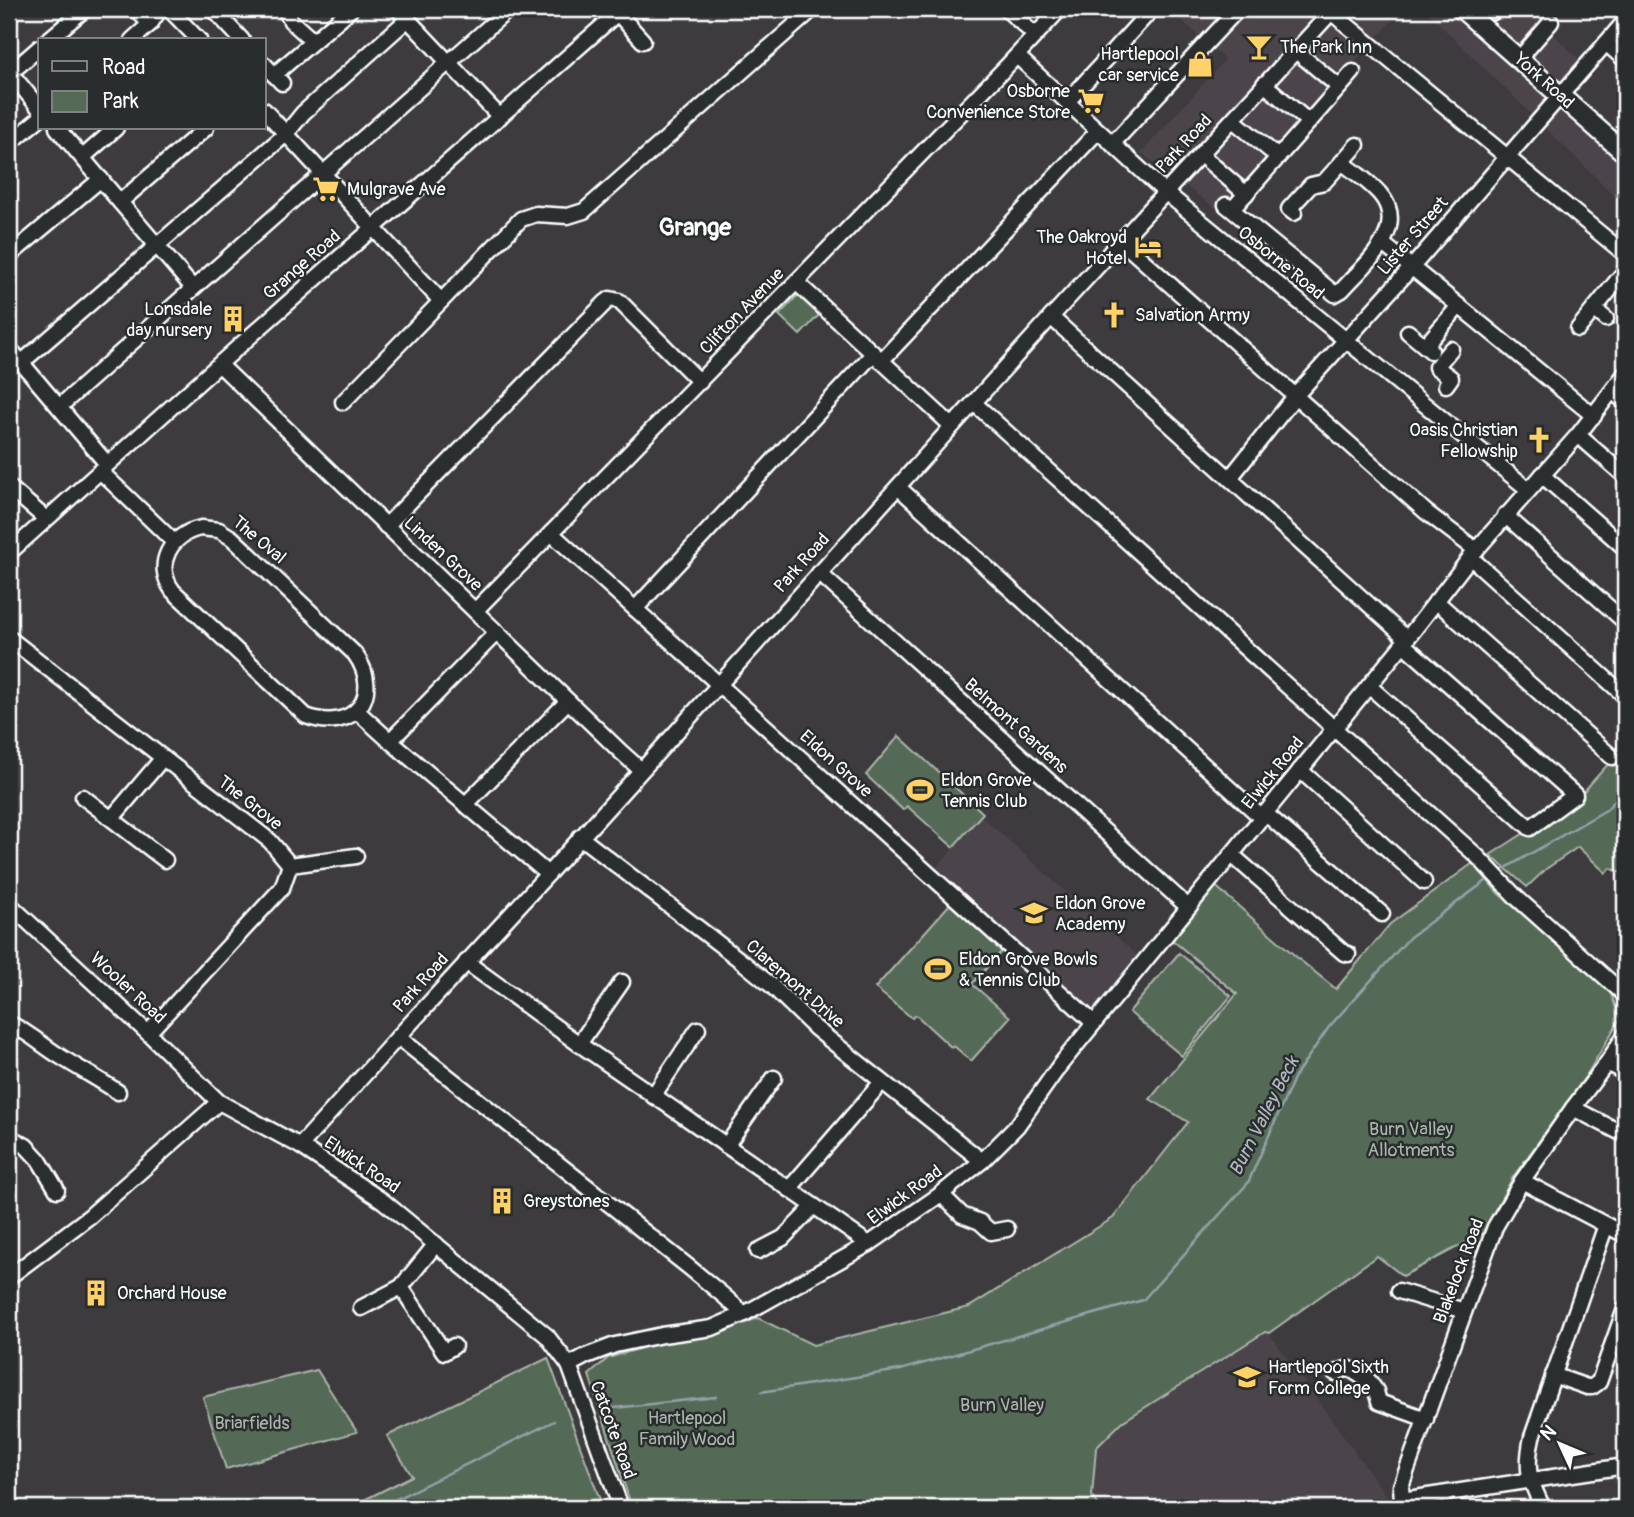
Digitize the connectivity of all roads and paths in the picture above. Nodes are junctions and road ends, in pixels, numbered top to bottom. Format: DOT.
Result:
graph roads {
  1 [pos="85,9"];
  2 [pos="136,9"];
  3 [pos="160,9"];
  4 [pos="169,9"];
  5 [pos="285,9"];
  6 [pos="509,9"];
  7 [pos="813,9"];
  8 [pos="1006,9"];
  9 [pos="1060,9"];
  10 [pos="1152,9"];
  11 [pos="1238,9"];
  12 [pos="1462,9"];
  13 [pos="218,10"];
  14 [pos="618,10"];
  15 [pos="1332,10"];
  16 [pos="355,11"];
  17 [pos="403,14"];
  18 [pos="1625,21"];
  19 [pos="1551,22"];
  20 [pos="150,24"];
  21 [pos="1035,36"];
  22 [pos="50,38"];
  23 [pos="134,38"];
  24 [pos="197,38"];
  25 [pos="240,38"];
  26 [pos="313,41"];
  27 [pos="643,41"];
  28 [pos="1606,43"];
  29 [pos="38,49"];
  30 [pos="1296,51"];
  31 [pos="1017,56"];
  32 [pos="1519,59"];
  33 [pos="1625,60"];
  34 [pos="448,61"];
  35 [pos="1353,72"];
  36 [pos="9,73"];
  37 [pos="273,74"];
  38 [pos="1264,84"];
  39 [pos="1339,87"];
  40 [pos="1560,96"];
  41 [pos="1067,102"];
  42 [pos="38,107"];
  43 [pos="266,112"];
  44 [pos="500,117"];
  45 [pos="38,120"];
  46 [pos="1233,120"];
  47 [pos="1309,122"];
  48 [pos="59,130"];
  49 [pos="114,130"];
  50 [pos="204,130"];
  51 [pos="1098,131"];
  52 [pos="286,134"];
  53 [pos="9,144"];
  54 [pos="1112,144"];
  55 [pos="1357,145"];
  56 [pos="1625,153"];
  57 [pos="1201,155"];
  58 [pos="83,157"];
  59 [pos="1278,157"];
  60 [pos="1507,157"];
  61 [pos="1342,162"];
  62 [pos="323,174"];
  63 [pos="101,179"];
  64 [pos="1165,192"];
  65 [pos="120,202"];
  66 [pos="1236,202"];
  67 [pos="1294,213"];
  68 [pos="374,228"];
  69 [pos="1121,241"];
  70 [pos="1382,244"];
  71 [pos="157,245"];
  72 [pos="1625,254"];
  73 [pos="9,256"];
  74 [pos="1412,267"];
  75 [pos="1625,271"];
  76 [pos="796,282"];
  77 [pos="193,288"];
  78 [pos="441,301"];
  79 [pos="1459,306"];
  80 [pos="1594,309"];
  81 [pos="1051,317"];
  82 [pos="1606,319"];
  83 [pos="1578,329"];
  84 [pos="1408,332"];
  85 [pos="1345,340"];
  86 [pos="1425,346"];
  87 [pos="9,348"];
  88 [pos="877,358"];
  89 [pos="21,363"];
  90 [pos="220,365"];
  91 [pos="1625,374"];
  92 [pos="701,382"];
  93 [pos="1453,383"];
  94 [pos="1613,391"];
  95 [pos="1296,395"];
  96 [pos="343,402"];
  97 [pos="974,402"];
  98 [pos="1625,402"];
  99 [pos="59,407"];
  100 [pos="1594,416"];
  101 [pos="952,426"];
  102 [pos="1578,435"];
  103 [pos="103,468"];
  104 [pos="1542,475"];
  105 [pos="1625,476"];
  106 [pos="1230,478"];
  107 [pos="9,487"];
  108 [pos="898,487"];
  109 [pos="1529,490"];
  110 [pos="1505,515"];
  111 [pos="46,520"];
  112 [pos="386,526"];
  113 [pos="551,533"];
  114 [pos="174,542"];
  115 [pos="1625,548"];
  116 [pos="9,553"];
  117 [pos="1473,553"];
  118 [pos="819,573"];
  119 [pos="1436,601"];
  120 [pos="635,609"];
  121 [pos="475,611"];
  122 [pos="1625,622"];
  123 [pos="497,632"];
  124 [pos="9,638"];
  125 [pos="1405,642"];
  126 [pos="719,684"];
  127 [pos="1368,686"];
  128 [pos="1625,696"];
  129 [pos="568,701"];
  130 [pos="357,710"];
  131 [pos="1334,728"];
  132 [pos="390,741"];
  133 [pos="1612,757"];
  134 [pos="162,759"];
  135 [pos="641,770"];
  136 [pos="1300,771"];
  137 [pos="83,797"];
  138 [pos="465,805"];
  139 [pos="1263,815"];
  140 [pos="112,818"];
  141 [pos="580,838"];
  142 [pos="1232,855"];
  143 [pos="356,856"];
  144 [pos="165,860"];
  145 [pos="290,865"];
  146 [pos="548,874"];
  147 [pos="1424,881"];
  148 [pos="9,904"];
  149 [pos="1188,907"];
  150 [pos="1382,914"];
  151 [pos="1348,954"];
  152 [pos="466,962"];
  153 [pos="622,982"];
  154 [pos="1625,995"];
  155 [pos="9,1023"];
  156 [pos="1094,1023"];
  157 [pos="698,1029"];
  158 [pos="148,1033"];
  159 [pos="1625,1035"];
  160 [pos="398,1037"];
  161 [pos="579,1045"];
  162 [pos="1607,1063"];
  163 [pos="1625,1073"];
  164 [pos="774,1078"];
  165 [pos="882,1082"];
  166 [pos="118,1092"];
  167 [pos="653,1096"];
  168 [pos="219,1102"];
  169 [pos="1573,1108"];
  170 [pos="1625,1135"];
  171 [pos="9,1137"];
  172 [pos="300,1146"];
  173 [pos="726,1146"];
  174 [pos="982,1161"];
  175 [pos="1522,1181"];
  176 [pos="789,1189"];
  177 [pos="57,1190"];
  178 [pos="941,1194"];
  179 [pos="814,1206"];
  180 [pos="1606,1225"];
  181 [pos="1007,1229"];
  182 [pos="1625,1235"];
  183 [pos="436,1244"];
  184 [pos="869,1244"];
  185 [pos="761,1245"];
  186 [pos="9,1277"];
  187 [pos="401,1287"];
  188 [pos="1399,1291"];
  189 [pos="361,1308"];
  190 [pos="1625,1309"];
  191 [pos="1464,1311"];
  192 [pos="744,1314"];
  193 [pos="444,1352"];
  194 [pos="569,1365"];
  195 [pos="1335,1373"];
  196 [pos="1553,1375"];
  197 [pos="1426,1419"];
  198 [pos="1625,1466"];
  199 [pos="1530,1480"];
  200 [pos="1404,1504"];
  201 [pos="621,1508"];
  202 [pos="1544,1508"];
  1 -- 22 [label="street"];
  2 -- 20 [label="street"];
  3 -- 20 [label="street"];
  4 -- 24 [label="street"];
  5 -- 26 [label="street"];
  6 -- 34 [label="street"];
  7 -- 78 [label="street"];
  8 -- 21 [label="street"];
  9 -- 21 [label="street, Clifton Avenue"];
  10 -- 41 [label="street"];
  11 -- 54 [label="street"];
  12 -- 32 [label="main road, York Road"];
  13 -- 25 [label="street"];
  14 -- 27 [label="street"];
  14 -- 44 [label="street, Grange Road"];
  15 -- 30 [label="street, Park Road"];
  15 -- 60 [label="street"];
  16 -- 26 [label="street"];
  17 -- 34 [label="street"];
  17 -- 52 [label="street"];
  18 -- 28 [label="street, Lister Street"];
  19 -- 32 [label="street"];
  20 -- 23 [label="street"];
  21 -- 31 [label="street, Clifton Avenue"];
  26 -- 37 [label="street"];
  28 -- 33 [label="street"];
  28 -- 40 [label="street, Lister Street"];
  29 -- 36 [label="street"];
  30 -- 38 [label="street, Park Road"];
  30 -- 39 [label="street"];
  31 -- 41 [label="street, Osborne Road"];
  31 -- 76 [label="street, Clifton Avenue"];
  32 -- 40 [label="main road, York Road"];
  34 -- 44 [label="street"];
  34 -- 62 [label="street"];
  35 -- 39 [label="street"];
  36 -- 42 [label="street"];
  38 -- 46 [label="street, Park Road"];
  38 -- 47 [label="street"];
  39 -- 47 [label="street"];
  40 -- 56 [label="main road, York Road"];
  40 -- 60 [label="street, Lister Street"];
  41 -- 51 [label="street, Osborne Road"];
  43 -- 52 [label="street"];
  44 -- 68 [label="street, Grange Road"];
  45 -- 53 [label="street"];
  46 -- 57 [label="street, Park Road"];
  46 -- 59 [label="street"];
  47 -- 59 [label="street"];
  48 -- 58 [label="street"];
  49 -- 58 [label="street"];
  50 -- 65 [label="street"];
  51 -- 54 [label="street, Osborne Road"];
  51 -- 88 [label="street"];
  52 -- 62 [label="street"];
  52 -- 71 [label="street"];
  54 -- 64 [label="street, Osborne Road"];
  55 -- 61 [label="street"];
  57 -- 64 [label="street, Park Road"];
  57 -- 66 [label="street"];
  58 -- 63 [label="street"];
  59 -- 66 [label="street"];
  60 -- 72 [label="street"];
  60 -- 74 [label="street, Lister Street"];
  61 -- 67 [label="street"];
  61 -- 70 [label="street"];
  62 -- 68 [label="street"];
  62 -- 77 [label="street"];
  63 -- 65 [label="street"];
  63 -- 73 [label="street"];
  64 -- 69 [label="street, Park Road"];
  64 -- 85 [label="street, Osborne Road"];
  65 -- 71 [label="street"];
  66 -- 70 [label="street"];
  68 -- 78 [label="street"];
  68 -- 90 [label="street, Grange Road"];
  69 -- 81 [label="street, Park Road"];
  69 -- 95 [label="street"];
  70 -- 74 [label="street"];
  71 -- 77 [label="street"];
  71 -- 89 [label="street"];
  74 -- 79 [label="street"];
  74 -- 85 [label="street, Lister Street"];
  75 -- 80 [label="street"];
  76 -- 88 [label="street"];
  76 -- 92 [label="street, Clifton Avenue"];
  77 -- 99 [label="street"];
  78 -- 96 [label="street"];
  79 -- 86 [label="street"];
  79 -- 100 [label="street"];
  80 -- 82 [label="street"];
  80 -- 83 [label="street"];
  81 -- 97 [label="street, Park Road"];
  81 -- 106 [label="street"];
  84 -- 86 [label="street"];
  85 -- 95 [label="street, Lister Street"];
  85 -- 109 [label="street, Osborne Road"];
  86 -- 93 [label="street"];
  87 -- 89 [label="street"];
  88 -- 101 [label="street"];
  88 -- 120 [label="street"];
  89 -- 99 [label="street"];
  90 -- 103 [label="street, Grange Road"];
  90 -- 112 [label="street, Linden Grove"];
  91 -- 94 [label="street, Elwick Road"];
  92 -- 112 [label="street"];
  92 -- 113 [label="street, Clifton Avenue"];
  94 -- 98 [label="street"];
  94 -- 100 [label="street, Elwick Road"];
  95 -- 106 [label="street, Lister Street"];
  95 -- 117 [label="street"];
  97 -- 101 [label="street, Park Road"];
  97 -- 131 [label="street"];
  99 -- 103 [label="street"];
  100 -- 102 [label="street, Elwick Road"];
  101 -- 108 [label="street, Park Road"];
  102 -- 104 [label="street, Elwick Road"];
  102 -- 105 [label="street"];
  103 -- 111 [label="street, Grange Road"];
  103 -- 114 [label="street"];
  104 -- 109 [label="street, Elwick Road"];
  104 -- 115 [label="street"];
  106 -- 125 [label="street"];
  107 -- 111 [label="street"];
  108 -- 118 [label="street, Park Road"];
  108 -- 139 [label="street"];
  109 -- 110 [label="street, Elwick Road"];
  110 -- 117 [label="street, Elwick Road"];
  110 -- 122 [label="street"];
  111 -- 116 [label="street, Grange Road"];
  112 -- 121 [label="street, Linden Grove"];
  113 -- 120 [label="street, Eldon Grove"];
  113 -- 121 [label="street, Clifton Avenue"];
  114 -- 130 [label="street"];
  114 -- 130 [label="street, The Oval"];
  117 -- 119 [label="street, Elwick Road"];
  117 -- 128 [label="street"];
  118 -- 126 [label="street, Park Road"];
  118 -- 149 [label="street, Belmont Gardens"];
  119 -- 125 [label="street, Elwick Road"];
  119 -- 133 [label="street"];
  120 -- 126 [label="street, Eldon Grove"];
  121 -- 123 [label="street, Linden Grove"];
  123 -- 129 [label="street, Linden Grove"];
  123 -- 132 [label="street"];
  124 -- 134 [label="street, The Grove"];
  125 -- 127 [label="street, Elwick Road"];
  125 -- 127 [label="street"];
  126 -- 135 [label="street, Park Road"];
  126 -- 156 [label="street, Eldon Grove"];
  127 -- 131 [label="street, Elwick Road"];
  129 -- 135 [label="street, Linden Grove"];
  129 -- 138 [label="street"];
  130 -- 132 [label="street"];
  131 -- 136 [label="street, Elwick Road"];
  131 -- 154 [label="street"];
  132 -- 138 [label="street"];
  134 -- 140 [label="street"];
  134 -- 145 [label="street, The Grove"];
  135 -- 141 [label="street, Park Road"];
  136 -- 139 [label="street, Elwick Road"];
  136 -- 147 [label="street"];
  137 -- 140 [label="street"];
  138 -- 146 [label="street"];
  139 -- 142 [label="street, Elwick Road"];
  139 -- 150 [label="street"];
  140 -- 144 [label="street"];
  141 -- 146 [label="street, Park Road"];
  141 -- 165 [label="street, Claremont Drive"];
  142 -- 149 [label="street, Elwick Road"];
  142 -- 151 [label="street"];
  143 -- 145 [label="street"];
  145 -- 158 [label="street"];
  146 -- 152 [label="street, Park Road"];
  148 -- 158 [label="street, Wooler Road"];
  149 -- 156 [label="street, Elwick Road"];
  152 -- 160 [label="street, Park Road"];
  152 -- 161 [label="street"];
  153 -- 161 [label="street"];
  155 -- 166 [label="street"];
  156 -- 174 [label="street, Elwick Road"];
  157 -- 167 [label="street"];
  158 -- 168 [label="street, Wooler Road"];
  159 -- 162 [label="street, Blakelock Road"];
  160 -- 172 [label="street, Park Road"];
  160 -- 192 [label="street"];
  161 -- 167 [label="street"];
  162 -- 163 [label="street"];
  162 -- 169 [label="street, Blakelock Road"];
  164 -- 173 [label="street"];
  165 -- 174 [label="street, Claremont Drive"];
  165 -- 176 [label="street"];
  167 -- 173 [label="street"];
  168 -- 172 [label="street, Elwick Road"];
  168 -- 186 [label="street"];
  169 -- 170 [label="street"];
  169 -- 175 [label="street, Blakelock Road"];
  171 -- 177 [label="street"];
  172 -- 183 [label="street, Elwick Road"];
  173 -- 176 [label="street"];
  174 -- 178 [label="street, Elwick Road"];
  175 -- 180 [label="street"];
  175 -- 191 [label="street, Blakelock Road"];
  176 -- 179 [label="street"];
  178 -- 181 [label="street"];
  178 -- 184 [label="street, Elwick Road"];
  179 -- 184 [label="street"];
  179 -- 185 [label="street"];
  180 -- 182 [label="street"];
  180 -- 196 [label="street"];
  183 -- 187 [label="street"];
  183 -- 194 [label="street, Elwick Road"];
  184 -- 192 [label="street, Elwick Road"];
  187 -- 189 [label="street"];
  187 -- 193 [label="street"];
  188 -- 191 [label="street"];
  190 -- 196 [label="street"];
  191 -- 197 [label="street, Blakelock Road"];
  192 -- 194 [label="street, Elwick Road"];
  194 -- 201 [label="street, Catcote Road"];
  195 -- 197 [label="street"];
  196 -- 199 [label="street"];
  197 -- 200 [label="street, Blakelock Road"];
  198 -- 199 [label="street"];
  199 -- 200 [label="street"];
  199 -- 202 [label="street"];
}
